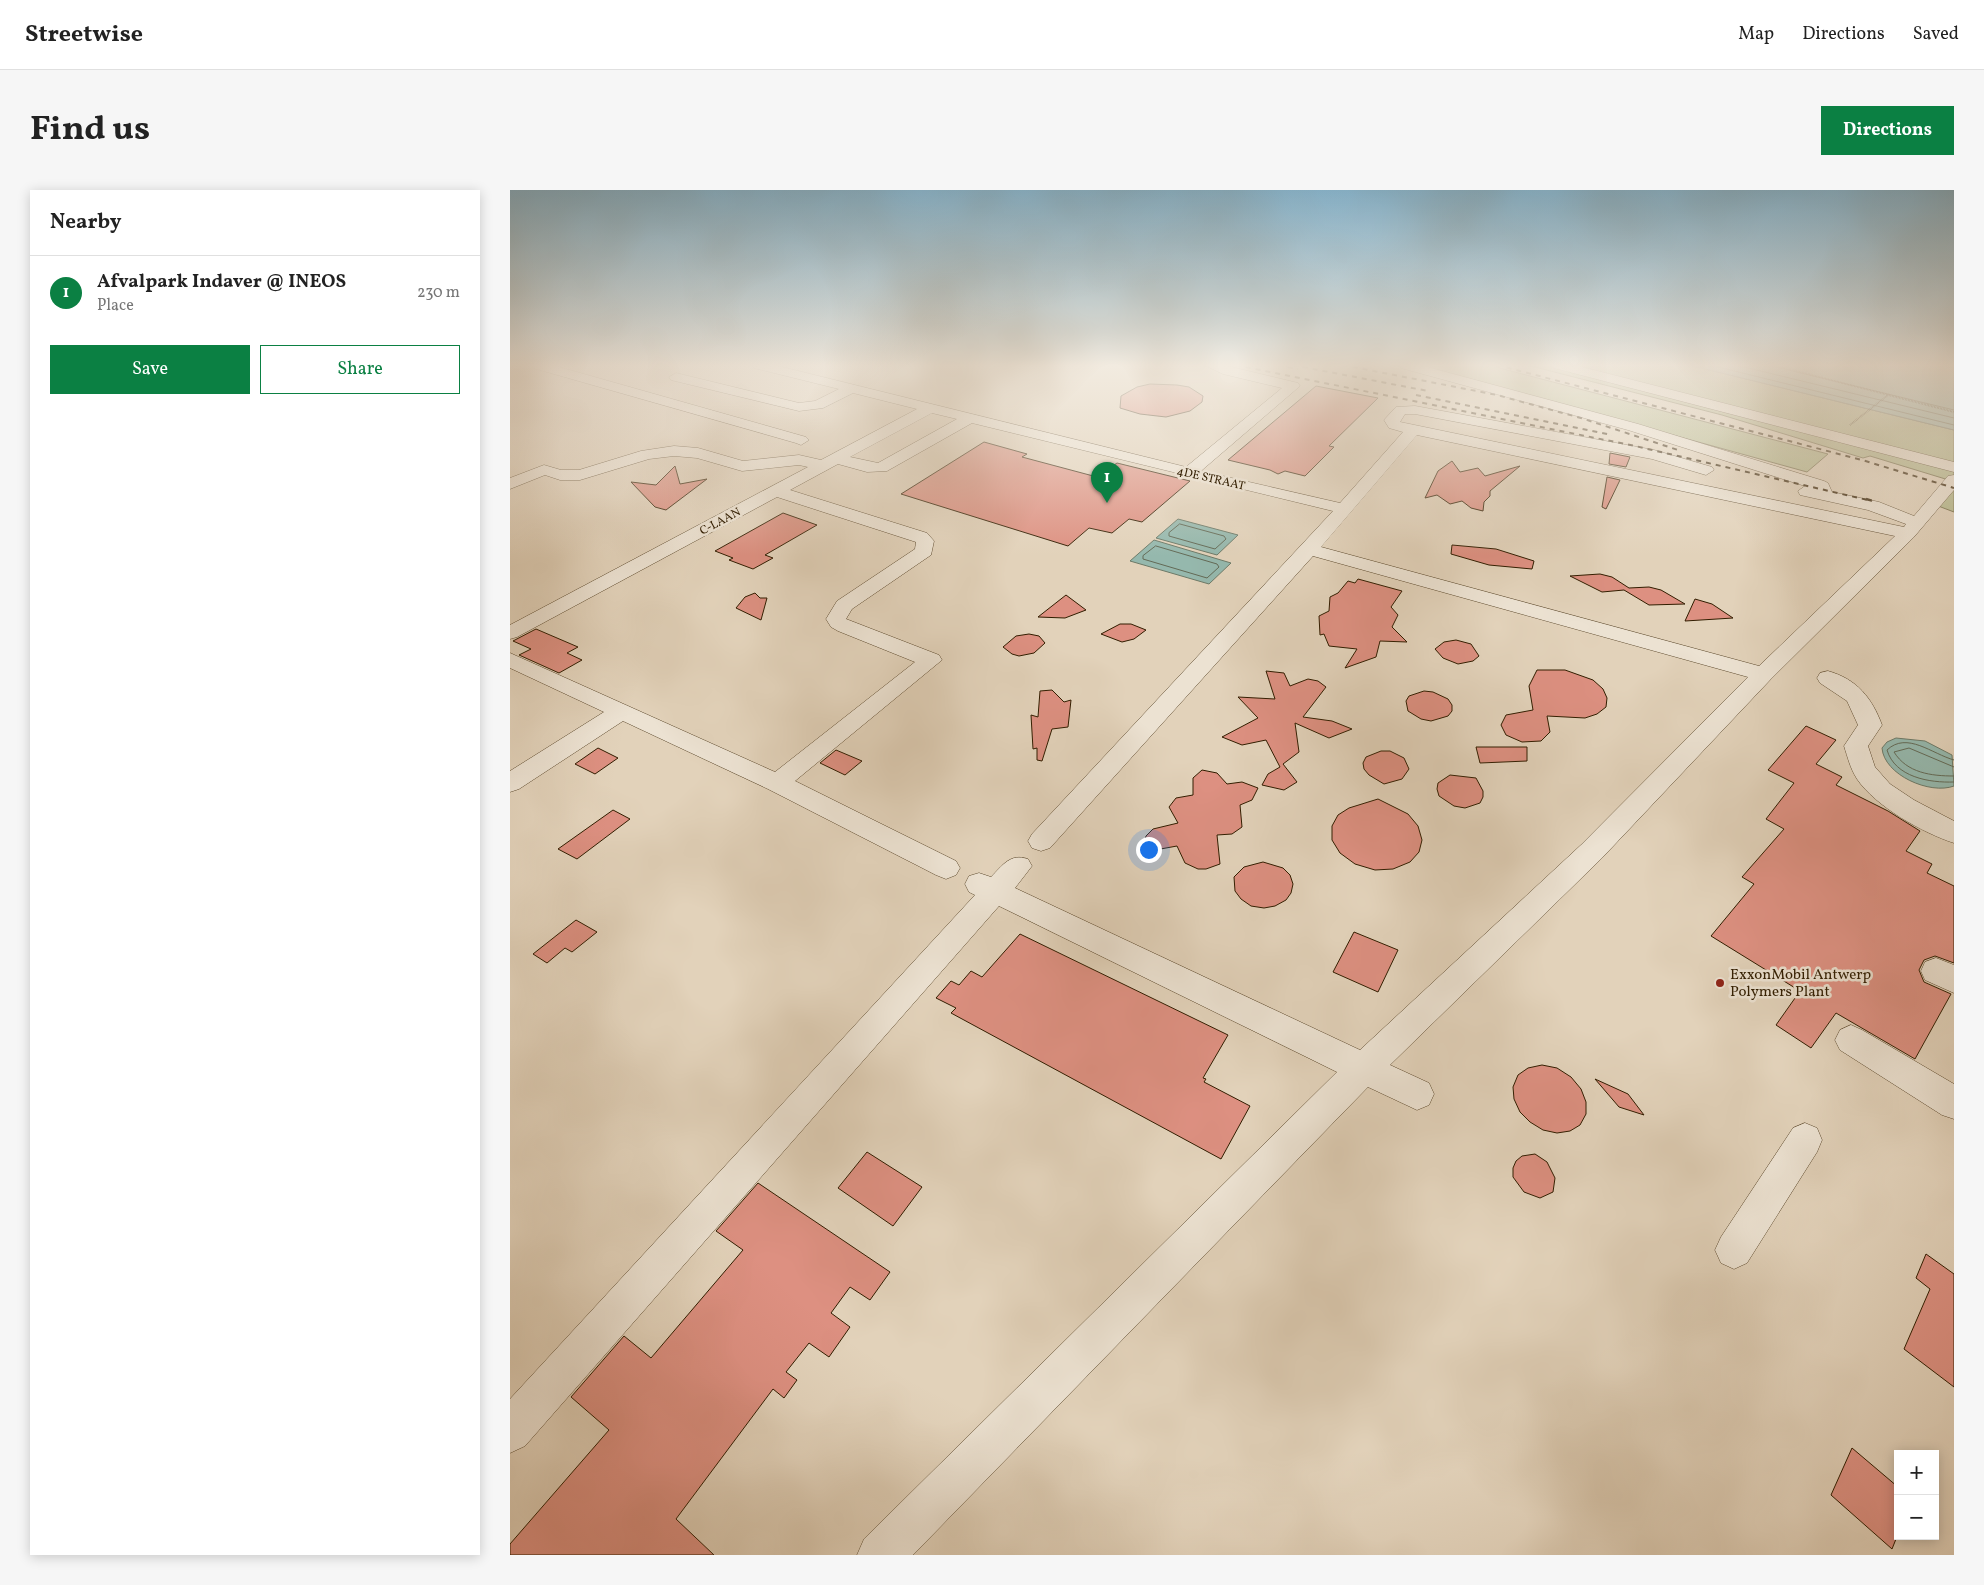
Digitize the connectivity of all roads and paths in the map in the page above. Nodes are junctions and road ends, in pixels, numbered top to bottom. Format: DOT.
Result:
graph roads {
  1 [pos="761,429"];
  2 [pos="891,429"];
  3 [pos="953,429"];
  4 [pos="1014,429"];
  5 [pos="1242,429"];
  6 [pos="1408,429"];
  7 [pos="1514,429"];
  8 [pos="1636,429"];
  9 [pos="1806,429"];
  10 [pos="1413,430"];
  11 [pos="801,440"];
  12 [pos="829,462"];
  13 [pos="1954,467"];
  14 [pos="1706,470"];
  15 [pos="1189,473"];
  16 [pos="1954,480"];
  17 [pos="510,484"];
  18 [pos="776,491"];
  19 [pos="1824,495"];
  20 [pos="1748,500"];
  21 [pos="1345,509"];
  22 [pos="1912,528"];
  23 [pos="1309,549"];
  24 [pos="510,633"];
  25 [pos="510,660"];
  26 [pos="1764,674"];
  27 [pos="1828,678"];
  28 [pos="621,712"];
  29 [pos="510,783"];
  30 [pos="777,783"];
  31 [pos="1954,833"];
  32 [pos="1041,840"];
  33 [pos="1018,866"];
  34 [pos="946,868"];
  35 [pos="986,887"];
  36 [pos="1852,1040"];
  37 [pos="1363,1069"];
  38 [pos="1416,1094"];
  39 [pos="1954,1103"];
  40 [pos="1805,1140"];
  41 [pos="1734,1250"];
  42 [pos="510,1431"];
  43 [pos="880,1555"];
  1 -- 11 [label="street"];
  2 -- 12 [label="street, C-LAAN"];
  3 -- 12 [label="street"];
  4 -- 15 [label="street, 4DE STRAAT"];
  5 -- 15 [label="street"];
  6 -- 10 [label="street"];
  7 -- 14 [label="street"];
  8 -- 19 [label="street"];
  9 -- 13 [label="street"];
  10 -- 20 [label="street"];
  10 -- 21 [label="street"];
  12 -- 17 [label="street"];
  12 -- 18 [label="street, C-LAAN"];
  14 -- 19 [label="street"];
  14 -- 20 [label="street"];
  15 -- 21 [label="street, 4DE STRAAT"];
  16 -- 22 [label="street"];
  18 -- 24 [label="street, C-LAAN"];
  18 -- 30 [label="street"];
  19 -- 22 [label="street"];
  20 -- 22 [label="street"];
  21 -- 23 [label="street"];
  22 -- 26 [label="street"];
  23 -- 26 [label="street"];
  23 -- 32 [label="street"];
  25 -- 28 [label="street"];
  26 -- 37 [label="street"];
  27 -- 31 [label="street"];
  28 -- 29 [label="street"];
  28 -- 30 [label="street"];
  30 -- 34 [label="street"];
  33 -- 35 [label="street"];
  35 -- 37 [label="street"];
  35 -- 42 [label="street"];
  36 -- 39 [label="street"];
  37 -- 38 [label="street"];
  37 -- 43 [label="street"];
  40 -- 41 [label="street"];
}
